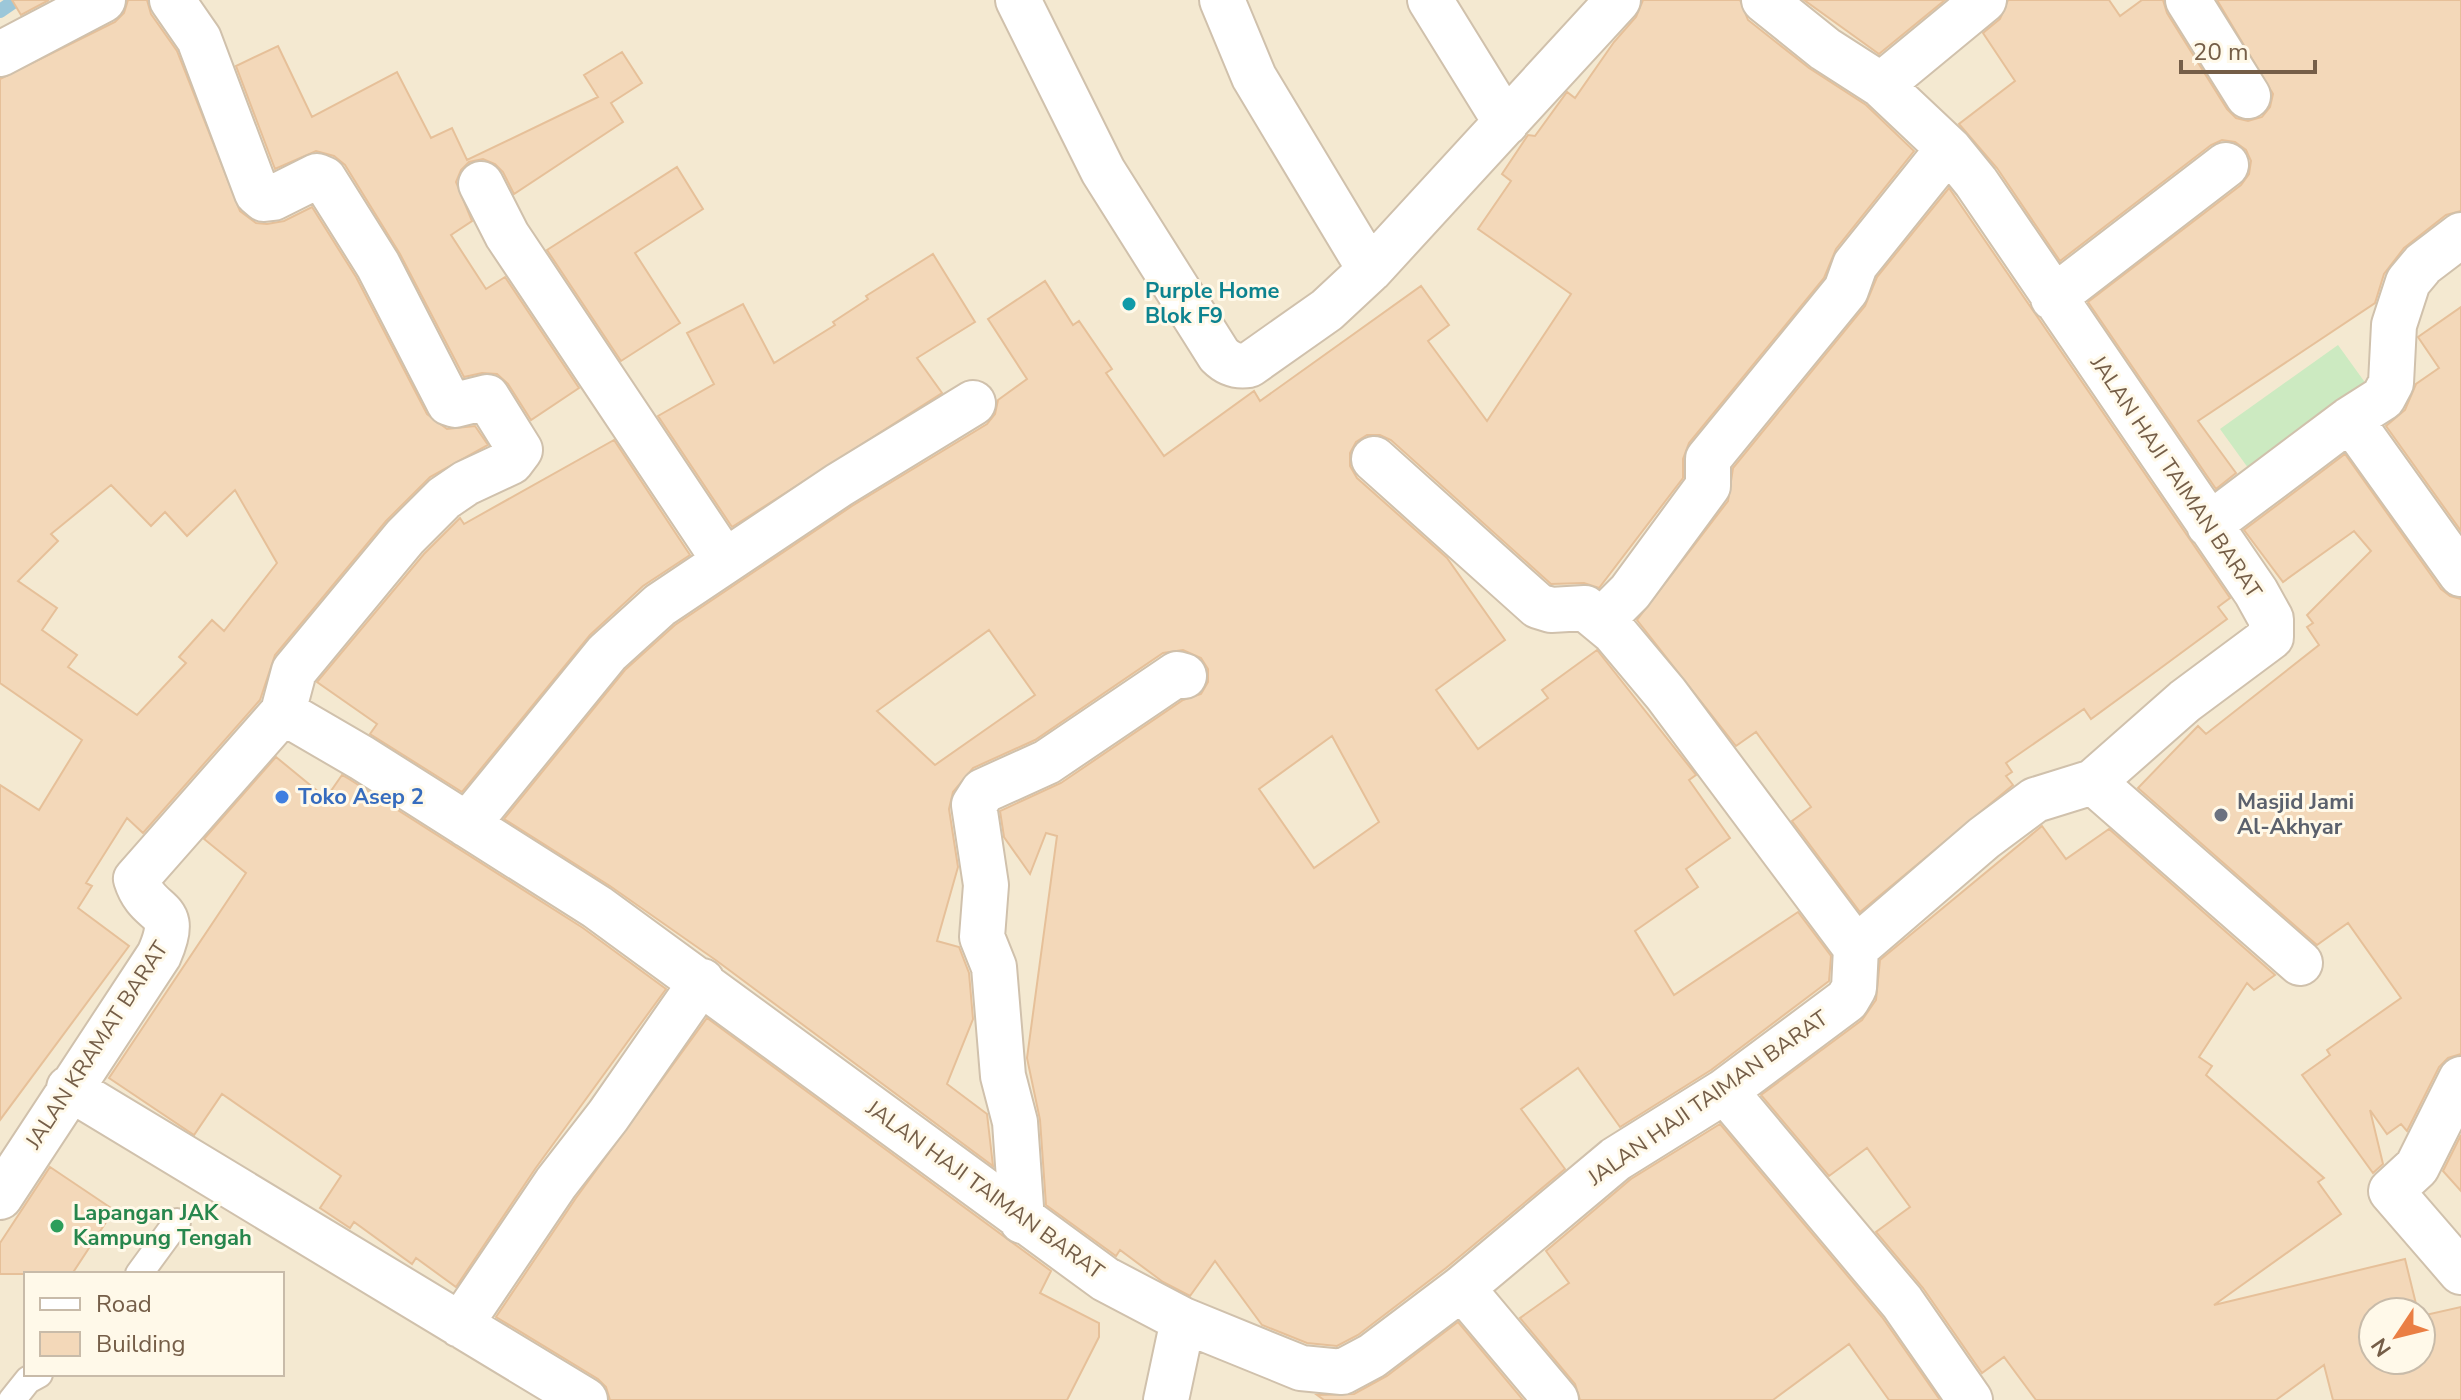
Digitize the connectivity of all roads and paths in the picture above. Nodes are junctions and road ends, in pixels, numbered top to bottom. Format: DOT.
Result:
graph roads {
  1 [pos="103,0"];
  2 [pos="172,0"];
  3 [pos="1018,0"];
  4 [pos="1222,0"];
  5 [pos="1430,0"];
  6 [pos="1618,0"];
  7 [pos="1764,0"];
  8 [pos="1984,0"];
  9 [pos="2188,0"];
  10 [pos="0,54"];
  11 [pos="1881,85"];
  12 [pos="2248,96"];
  13 [pos="1506,123"];
  14 [pos="1948,149"];
  15 [pos="2226,165"];
  16 [pos="481,184"];
  17 [pos="2461,235"];
  18 [pos="1370,270"];
  19 [pos="2053,298"];
  20 [pos="973,403"];
  21 [pos="2350,419"];
  22 [pos="1374,459"];
  23 [pos="2209,525"];
  24 [pos="724,560"];
  25 [pos="2461,574"];
  26 [pos="1602,620"];
  27 [pos="1184,676"];
  28 [pos="283,712"];
  29 [pos="2093,782"];
  30 [pos="467,825"];
  31 [pos="1856,948"];
  32 [pos="2300,963"];
  33 [pos="702,981"];
  34 [pos="2461,1079"];
  35 [pos="69,1088"];
  36 [pos="1725,1091"];
  37 [pos="4,1183"];
  38 [pos="1022,1221"];
  39 [pos="177,1222"];
  40 [pos="140,1272"];
  41 [pos="2461,1272"];
  42 [pos="1462,1288"];
  43 [pos="1183,1320"];
  44 [pos="460,1325"];
  45 [pos="35,1376"];
  46 [pos="12,1400"];
  47 [pos="585,1400"];
  48 [pos="1166,1400"];
  49 [pos="1556,1400"];
  50 [pos="1970,1400"];
  1 -- 10 [label="street"];
  2 -- 28 [label="street"];
  3 -- 18 [label="street"];
  4 -- 18 [label="street"];
  5 -- 13 [label="street"];
  6 -- 13 [label="street"];
  7 -- 11 [label="street, JALAN HAJI TAIMAN BARAT"];
  8 -- 11 [label="street"];
  9 -- 12 [label="street"];
  11 -- 14 [label="street, JALAN HAJI TAIMAN BARAT"];
  13 -- 18 [label="street"];
  14 -- 19 [label="street, JALAN HAJI TAIMAN BARAT"];
  14 -- 26 [label="street"];
  15 -- 19 [label="street"];
  16 -- 24 [label="street"];
  17 -- 21 [label="street"];
  19 -- 23 [label="street, JALAN HAJI TAIMAN BARAT"];
  20 -- 24 [label="street"];
  21 -- 23 [label="street"];
  21 -- 25 [label="street"];
  22 -- 26 [label="street"];
  23 -- 29 [label="street, JALAN HAJI TAIMAN BARAT"];
  24 -- 30 [label="street"];
  26 -- 31 [label="street"];
  27 -- 38 [label="street"];
  28 -- 30 [label="street, JALAN HAJI TAIMAN BARAT"];
  28 -- 35 [label="street, JALAN KRAMAT BARAT"];
  29 -- 31 [label="street, JALAN HAJI TAIMAN BARAT"];
  29 -- 32 [label="street"];
  30 -- 33 [label="street, JALAN HAJI TAIMAN BARAT"];
  31 -- 36 [label="street, JALAN HAJI TAIMAN BARAT"];
  33 -- 38 [label="street, JALAN HAJI TAIMAN BARAT"];
  33 -- 44 [label="street"];
  34 -- 41 [label="street"];
  35 -- 37 [label="street, JALAN KRAMAT BARAT"];
  35 -- 44 [label="street"];
  36 -- 42 [label="street, JALAN HAJI TAIMAN BARAT"];
  36 -- 50 [label="street"];
  38 -- 43 [label="street, JALAN HAJI TAIMAN BARAT"];
  39 -- 40 [label="lane"];
  42 -- 43 [label="street, JALAN HAJI TAIMAN BARAT"];
  42 -- 49 [label="street"];
  43 -- 48 [label="street"];
  44 -- 47 [label="street"];
  45 -- 46 [label="lane"];
}
